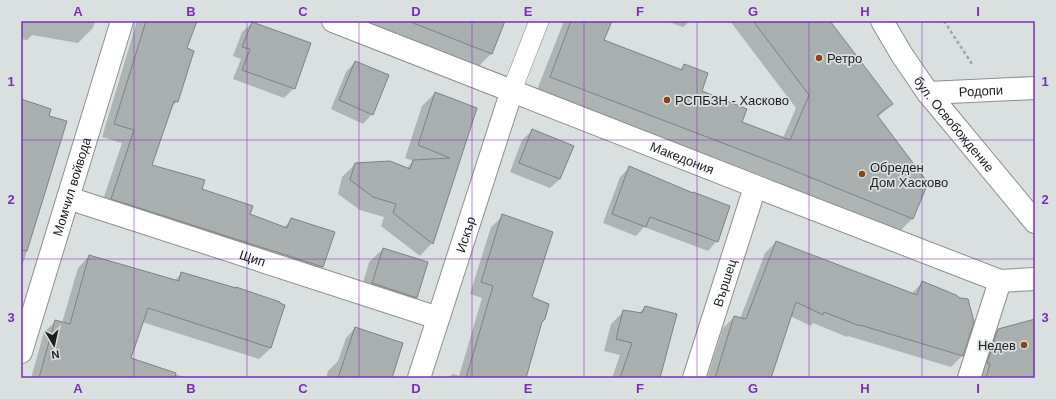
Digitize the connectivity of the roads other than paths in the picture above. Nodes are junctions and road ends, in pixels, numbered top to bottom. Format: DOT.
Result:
graph roads {
  1 [pos="122,21"];
  2 [pos="333,21"];
  3 [pos="539,21"];
  4 [pos="882,21"];
  5 [pos="1035,88"];
  6 [pos="512,90"];
  7 [pos="928,93"];
  8 [pos="755,187"];
  9 [pos="68,198"];
  10 [pos="1035,222"];
  11 [pos="1035,279"];
  12 [pos="1000,282"];
  13 [pos="438,318"];
  14 [pos="21,352"];
  15 [pos="419,378"];
  16 [pos="694,378"];
  17 [pos="969,378"];
  1 -- 9 [label="street, Момчил войвода"];
  2 -- 6 [label="street, Македония"];
  3 -- 6 [label="lane"];
  4 -- 7 [label="street, бул. Освобождение"];
  5 -- 7 [label="street, Родопи"];
  6 -- 8 [label="street, Македония"];
  6 -- 13 [label="street, Искър"];
  7 -- 10 [label="street, бул. Освобождение"];
  8 -- 12 [label="street, Македония"];
  8 -- 16 [label="street, Вършец"];
  9 -- 13 [label="street, Щип"];
  9 -- 14 [label="street, Момчил войвода"];
  11 -- 12 [label="street, Македония"];
  12 -- 17 [label="street"];
  13 -- 15 [label="street, Искър"];
}
